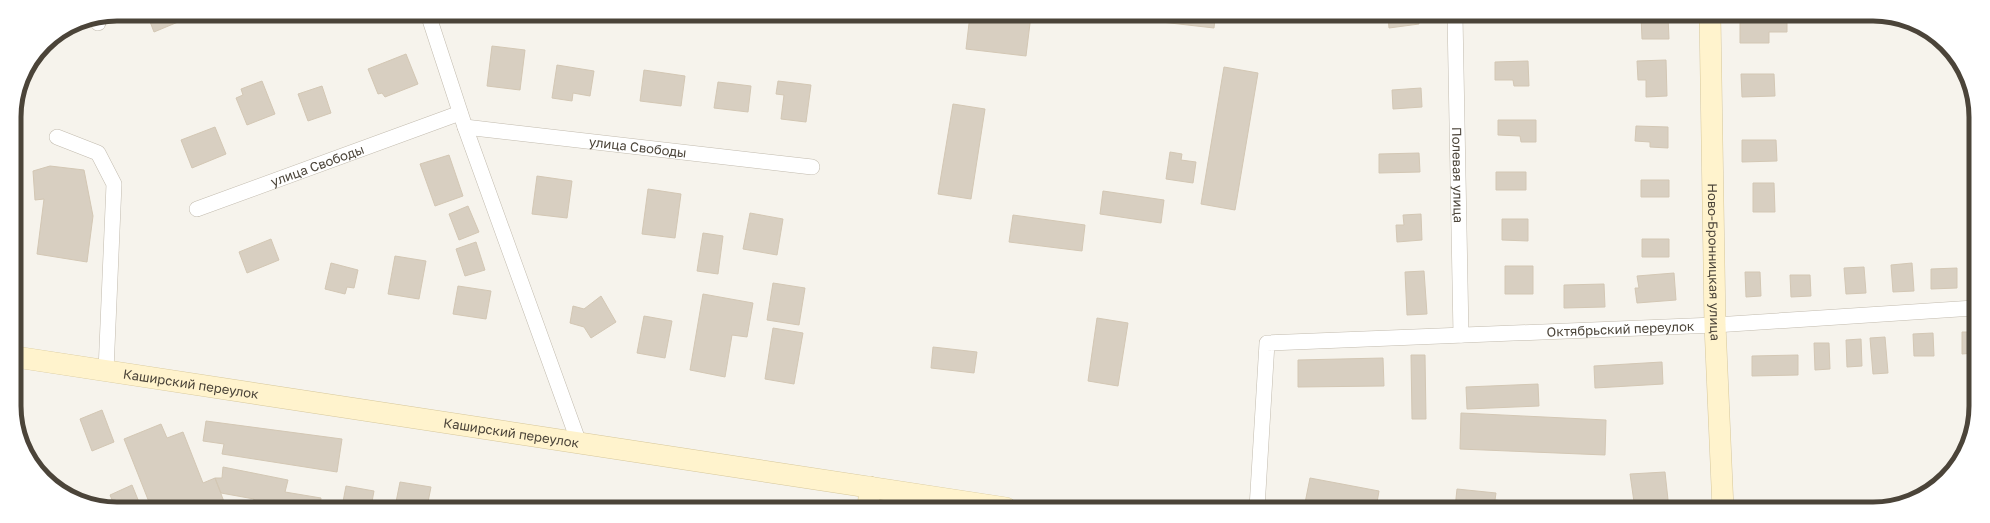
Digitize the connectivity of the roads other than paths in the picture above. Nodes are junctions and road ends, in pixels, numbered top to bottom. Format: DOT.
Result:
graph roads {
  1 [pos="430,21"];
  2 [pos="1455,21"];
  3 [pos="1710,21"];
  4 [pos="462,120"];
  5 [pos="57,137"];
  6 [pos="812,166"];
  7 [pos="197,209"];
  8 [pos="1969,308"];
  9 [pos="1715,325"];
  10 [pos="1461,335"];
  11 [pos="21,358"];
  12 [pos="106,371"];
  13 [pos="579,443"];
  14 [pos="870,487"];
  15 [pos="869,502"];
  16 [pos="967,502"];
  17 [pos="1257,502"];
  18 [pos="1723,502"];
  1 -- 4 [label="street"];
  2 -- 10 [label="street, Полевая улица"];
  3 -- 9 [label="main road, Ново-Бронницкая улица"];
  4 -- 6 [label="street, улица Свободы"];
  4 -- 7 [label="street, улица Свободы"];
  4 -- 13 [label="street"];
  5 -- 12 [label="street"];
  8 -- 9 [label="street, Октябрьский переулок"];
  9 -- 10 [label="street, Октябрьский переулок"];
  9 -- 18 [label="main road, Ново-Бронницкая улица"];
  10 -- 17 [label="street, Октябрьский переулок"];
  11 -- 12 [label="main road, Каширский переулок"];
  12 -- 13 [label="main road, Каширский переулок"];
  13 -- 14 [label="main road, Каширский переулок"];
  14 -- 15 [label="main road"];
  14 -- 16 [label="main road, Каширский переулок"];
}
